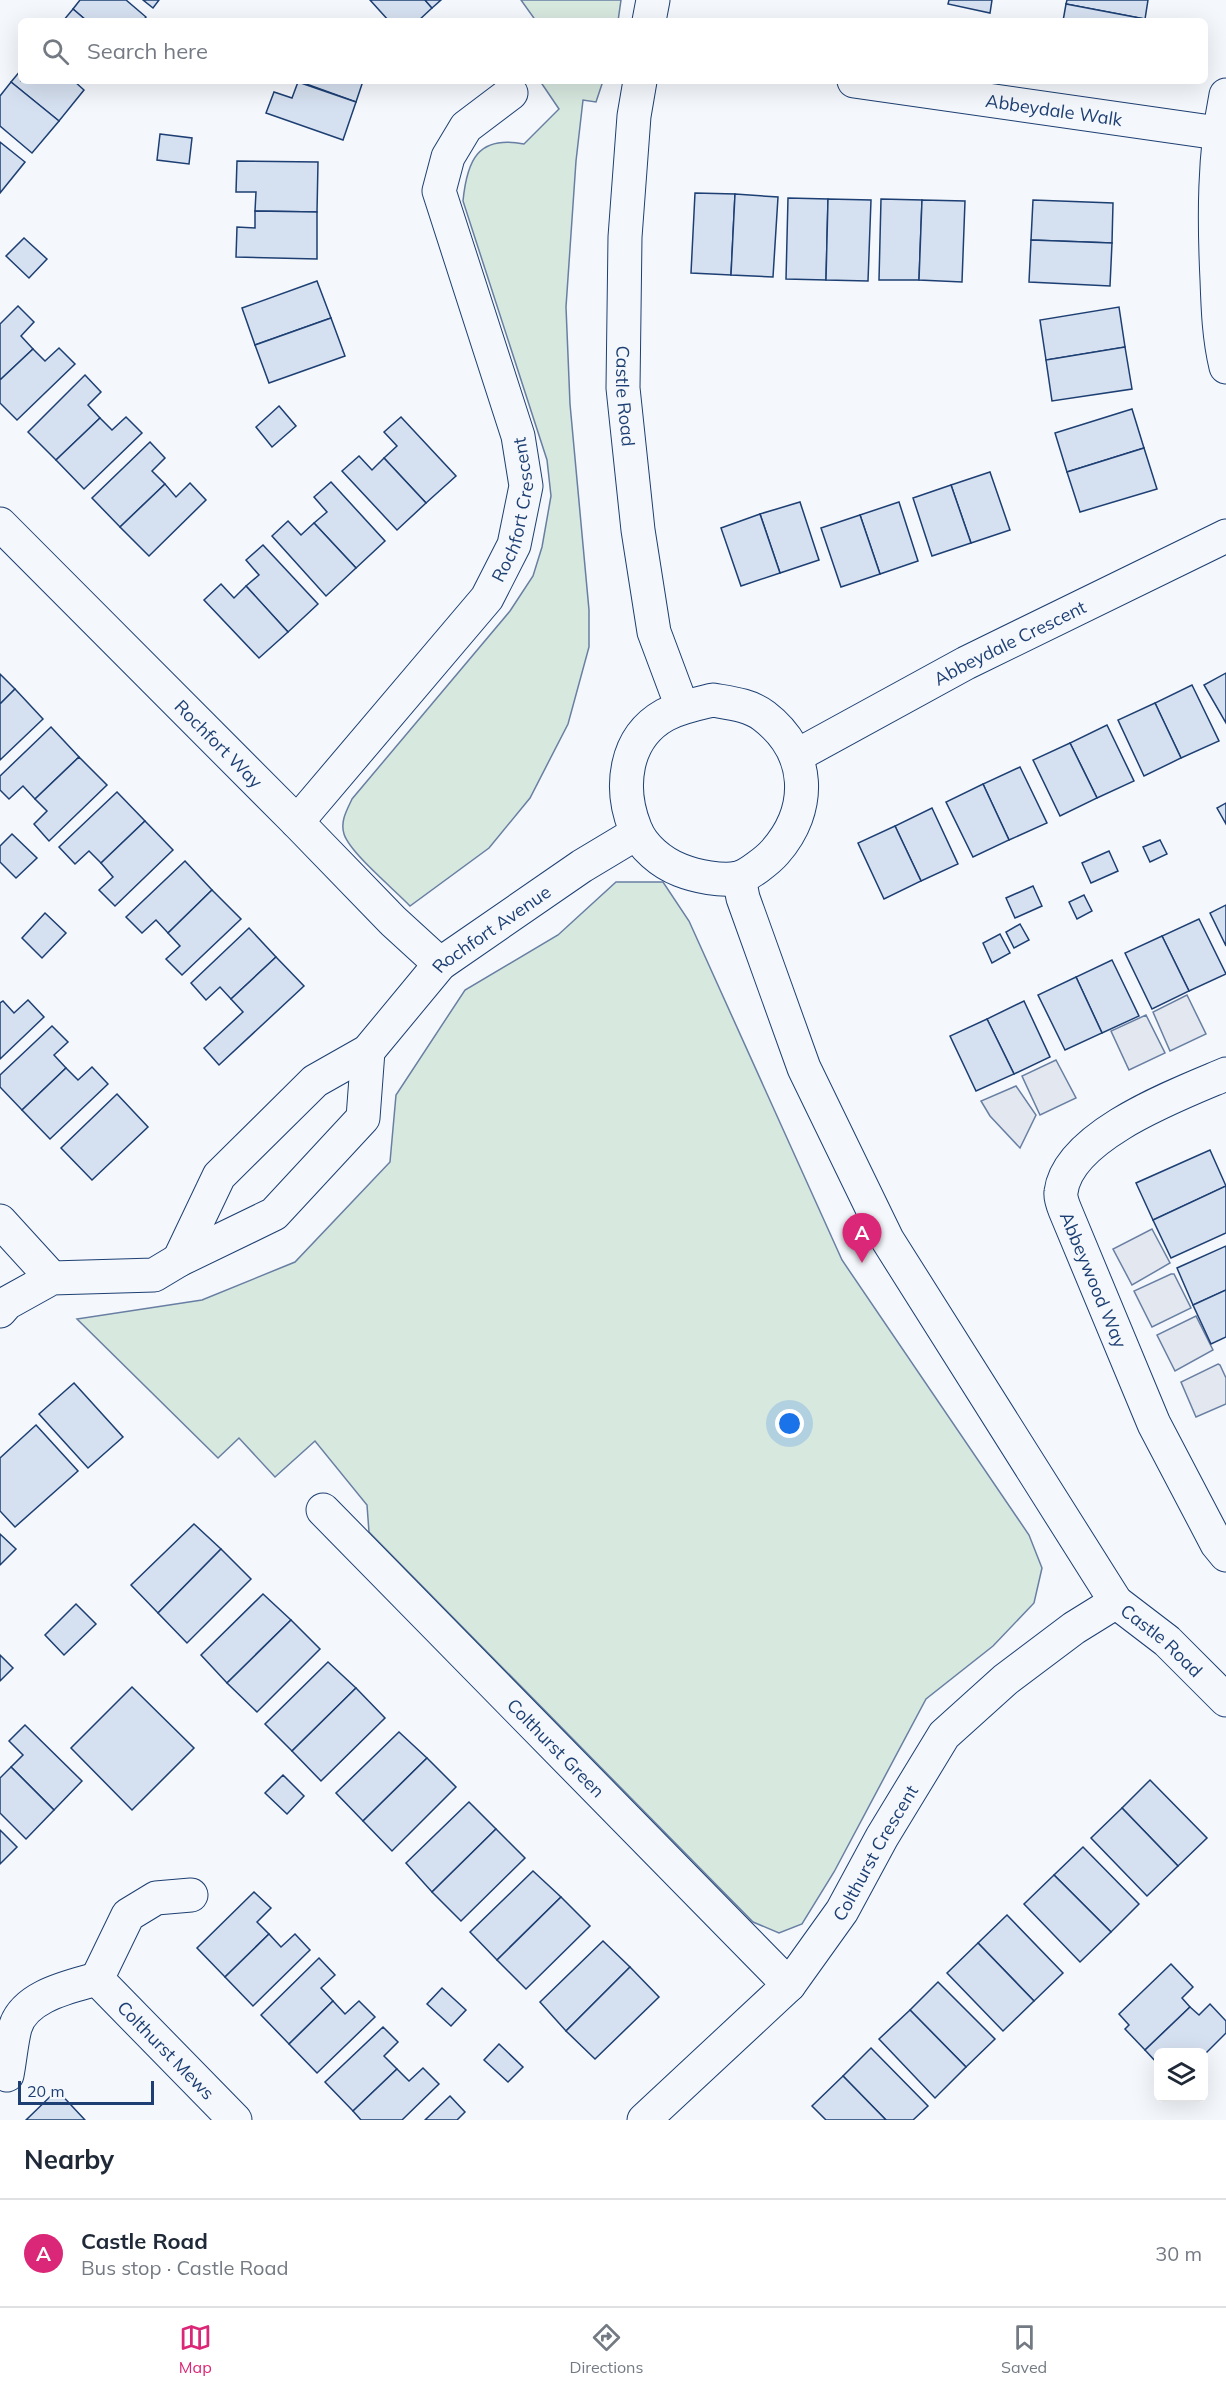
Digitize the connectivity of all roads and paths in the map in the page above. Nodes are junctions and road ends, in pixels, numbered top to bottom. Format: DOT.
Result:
graph roads {
  1 [pos="653,0"];
  2 [pos="650,18"];
  3 [pos="639,84"];
  4 [pos="875,84"];
  5 [pos="511,93"];
  6 [pos="1226,95"];
  7 [pos="1218,133"];
  8 [pos="1226,367"];
  9 [pos="0,524"];
  10 [pos="1226,536"];
  11 [pos="682,707"];
  12 [pos="796,756"];
  13 [pos="297,822"];
  14 [pos="637,833"];
  15 [pos="739,878"];
  16 [pos="440,964"];
  17 [pos="368,1051"];
  18 [pos="1226,1074"];
  19 [pos="0,1221"];
  20 [pos="178,1260"];
  21 [pos="52,1278"];
  22 [pos="0,1311"];
  23 [pos="323,1510"];
  24 [pos="1226,1555"];
  25 [pos="1116,1602"];
  26 [pos="1226,1700"];
  27 [pos="191,1895"];
  28 [pos="97,1979"];
  29 [pos="789,1984"];
  30 [pos="7,2075"];
  31 [pos="235,2120"];
  32 [pos="644,2120"];
  1 -- 2 [label="street"];
  3 -- 11 [label="street, Castle Road"];
  4 -- 7 [label="street, Abbeydale Walk"];
  5 -- 13 [label="street, Rochfort Crescent"];
  6 -- 7 [label="street"];
  7 -- 8 [label="street"];
  9 -- 13 [label="street, Rochfort Way"];
  10 -- 12 [label="street, Abbeydale Crescent"];
  11 -- 12 [label="street"];
  11 -- 14 [label="street"];
  12 -- 15 [label="street"];
  13 -- 16 [label="street, Rochfort Way"];
  14 -- 15 [label="street"];
  14 -- 16 [label="street, Rochfort Avenue"];
  15 -- 25 [label="street, Castle Road"];
  16 -- 17 [label="street, Rochfort Avenue"];
  17 -- 20 [label="street, Rochfort Avenue"];
  17 -- 20 [label="street"];
  18 -- 24 [label="street, Abbeywood Way"];
  19 -- 21 [label="street"];
  20 -- 21 [label="street"];
  21 -- 22 [label="street"];
  23 -- 29 [label="street, Colthurst Green"];
  25 -- 26 [label="street, Castle Road"];
  25 -- 29 [label="street, Colthurst Crescent"];
  27 -- 28 [label="street"];
  28 -- 30 [label="street"];
  28 -- 31 [label="street, Colthurst Mews"];
  29 -- 32 [label="street, Colthurst Crescent"];
}
